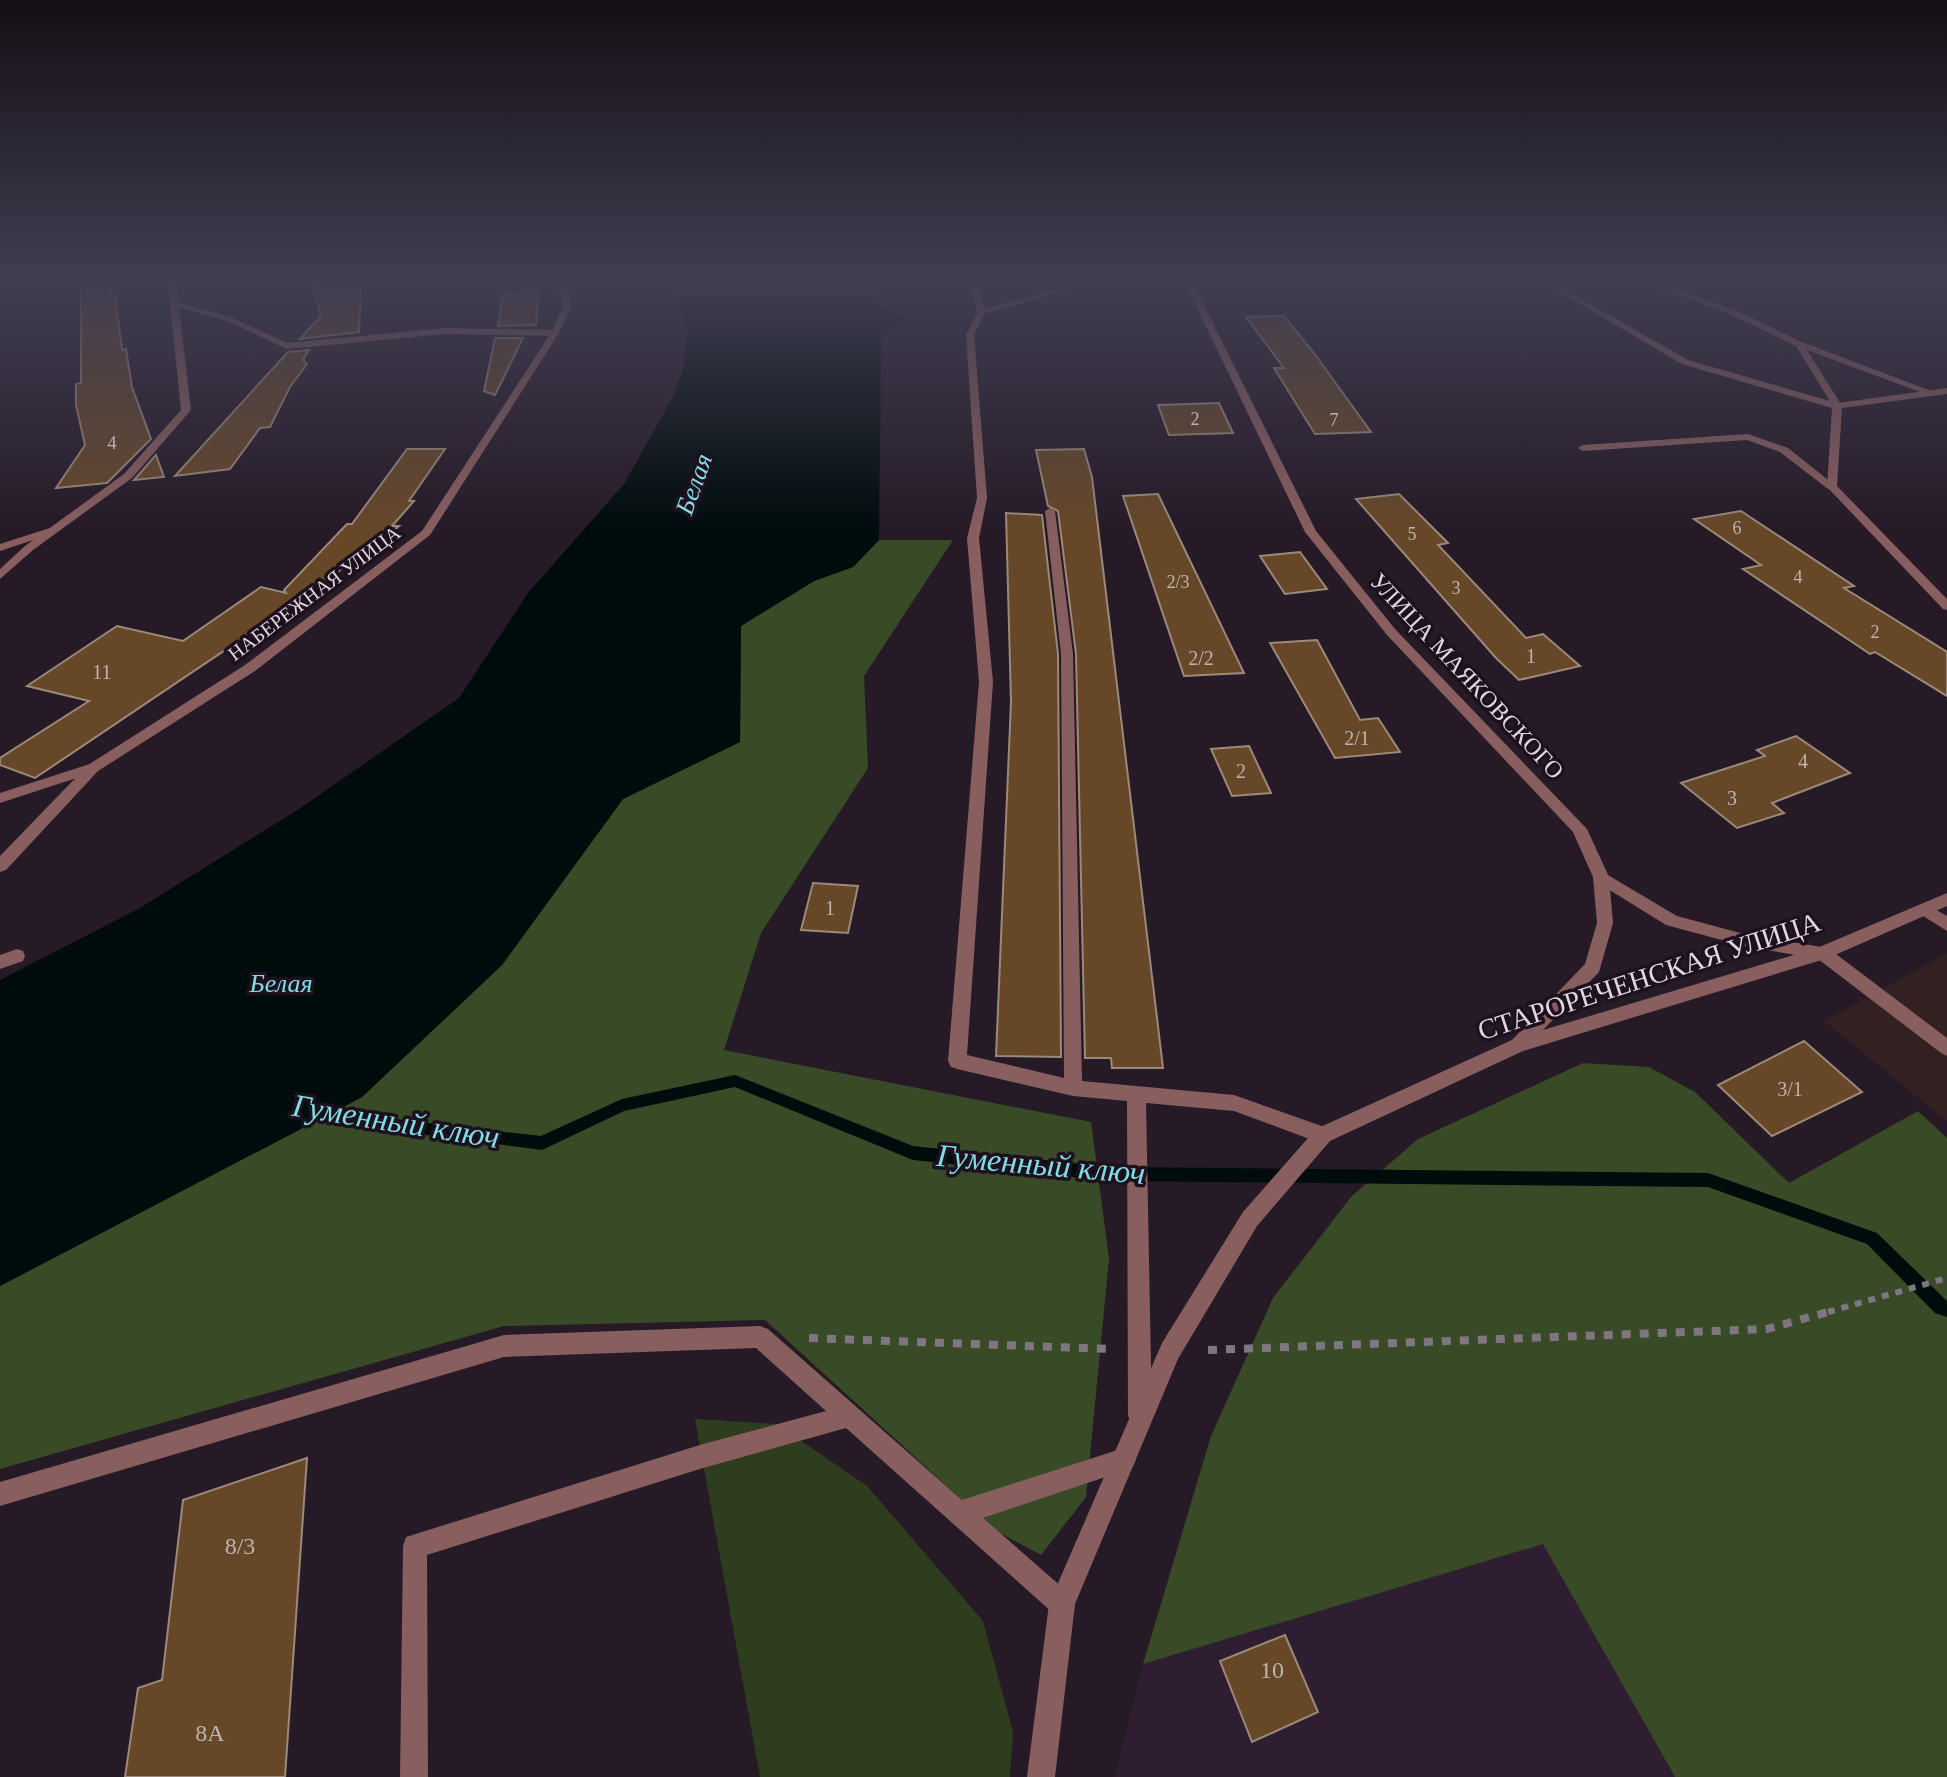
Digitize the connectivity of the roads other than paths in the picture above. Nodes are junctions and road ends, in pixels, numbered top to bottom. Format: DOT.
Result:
graph roads {
  1 [pos="181,366"];
  2 [pos="534,366"];
  3 [pos="972,366"];
  4 [pos="1230,366"];
  5 [pos="1699,366"];
  6 [pos="1812,366"];
  7 [pos="1858,366"];
  8 [pos="1947,391"];
  9 [pos="1934,394"];
  10 [pos="1837,406"];
  11 [pos="1583,448"];
  12 [pos="1832,487"];
  13 [pos="1050,511"];
  14 [pos="53,530"];
  15 [pos="0,548"];
  16 [pos="0,575"];
  17 [pos="1947,606"];
  18 [pos="93,768"];
  19 [pos="0,798"];
  20 [pos="0,866"];
  21 [pos="1601,877"];
  22 [pos="1947,899"];
  23 [pos="1926,910"];
  24 [pos="1947,925"];
  25 [pos="1822,953"];
  26 [pos="1518,1045"];
  27 [pos="1947,1048"];
  28 [pos="1073,1088"];
  29 [pos="1136,1094"];
  30 [pos="1323,1135"];
  31 [pos="849,1416"];
  32 [pos="1140,1422"];
  33 [pos="1124,1460"];
  34 [pos="0,1494"];
  35 [pos="959,1513"];
  36 [pos="1062,1604"];
  37 [pos="414,1777"];
  38 [pos="1041,1777"];
  1 -- 14 [label="street"];
  2 -- 18 [label="street, НАБЕРЕЖНАЯ УЛИЦА"];
  3 -- 28 [label="street"];
  4 -- 21 [label="street, УЛИЦА МАЯКОВСКОГО"];
  5 -- 10 [label="street"];
  6 -- 10 [label="street"];
  7 -- 9 [label="street"];
  8 -- 9 [label="street"];
  9 -- 10 [label="street"];
  10 -- 12 [label="street"];
  11 -- 12 [label="street"];
  12 -- 17 [label="street"];
  13 -- 28 [label="street"];
  14 -- 15 [label="street"];
  14 -- 16 [label="street"];
  18 -- 19 [label="street"];
  18 -- 20 [label="street, НАБЕРЕЖНАЯ УЛИЦА"];
  21 -- 25 [label="street"];
  21 -- 26 [label="street, УЛИЦА МАЯКОВСКОГО"];
  22 -- 23 [label="street, СТАРОРЕЧЕНСКАЯ УЛИЦА"];
  23 -- 24 [label="street"];
  23 -- 25 [label="street, СТАРОРЕЧЕНСКАЯ УЛИЦА"];
  25 -- 26 [label="street, СТАРОРЕЧЕНСКАЯ УЛИЦА"];
  25 -- 27 [label="street"];
  26 -- 30 [label="street, СТАРОРЕЧЕНСКАЯ УЛИЦА"];
  28 -- 29 [label="street"];
  29 -- 30 [label="street"];
  29 -- 32 [label="street"];
  30 -- 32 [label="street, СТАРОРЕЧЕНСКАЯ УЛИЦА"];
  31 -- 34 [label="street"];
  31 -- 35 [label="street"];
  31 -- 37 [label="street"];
  32 -- 33 [label="street, СТАРОРЕЧЕНСКАЯ УЛИЦА"];
  33 -- 35 [label="street"];
  33 -- 36 [label="street, СТАРОРЕЧЕНСКАЯ УЛИЦА"];
  35 -- 36 [label="street"];
  36 -- 38 [label="street, СТАРОРЕЧЕНСКАЯ УЛИЦА"];
}
